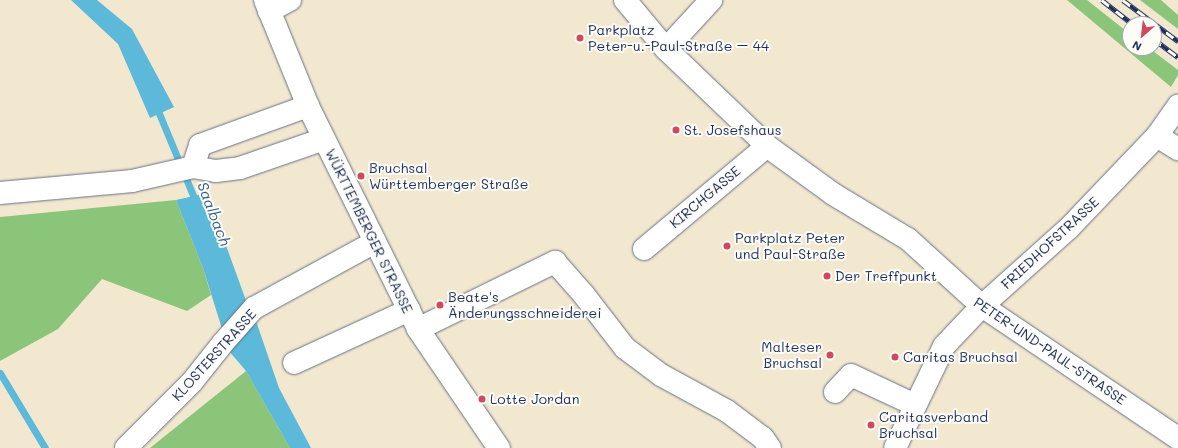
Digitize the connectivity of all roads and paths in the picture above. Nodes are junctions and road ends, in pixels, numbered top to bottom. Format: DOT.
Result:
graph roads {
  1 [pos="290,0"];
  2 [pos="625,0"];
  3 [pos="711,0"];
  4 [pos="267,5"];
  5 [pos="666,49"];
  6 [pos="308,106"];
  7 [pos="1178,106"];
  8 [pos="1157,136"];
  9 [pos="324,139"];
  10 [pos="767,146"];
  11 [pos="1178,149"];
  12 [pos="193,167"];
  13 [pos="0,193"];
  14 [pos="375,242"];
  15 [pos="644,249"];
  16 [pos="982,306"];
  17 [pos="409,310"];
  18 [pos="418,329"];
  19 [pos="294,363"];
  20 [pos="835,392"];
  21 [pos="915,405"];
  22 [pos="1178,438"];
  23 [pos="126,448"];
  24 [pos="499,448"];
  25 [pos="770,448"];
  26 [pos="895,448"];
  1 -- 4 [label="street"];
  2 -- 5 [label="street, PETER-UND-PAUL-STRASSE"];
  3 -- 5 [label="street"];
  4 -- 6 [label="street, WÜRTTEMBERGER STRASSE"];
  5 -- 10 [label="street, PETER-UND-PAUL-STRASSE"];
  6 -- 9 [label="street, WÜRTTEMBERGER STRASSE"];
  6 -- 12 [label="street"];
  7 -- 8 [label="street, FRIEDHOFSTRASSE"];
  8 -- 11 [label="street"];
  8 -- 16 [label="street, FRIEDHOFSTRASSE"];
  9 -- 12 [label="street"];
  9 -- 14 [label="street, WÜRTTEMBERGER STRASSE"];
  10 -- 15 [label="street, KIRCHGASSE"];
  10 -- 16 [label="street, PETER-UND-PAUL-STRASSE"];
  12 -- 13 [label="street"];
  14 -- 17 [label="street, WÜRTTEMBERGER STRASSE"];
  14 -- 23 [label="street, KLOSTERSTRASSE"];
  16 -- 21 [label="street, FRIEDHOFSTRASSE"];
  16 -- 22 [label="street, PETER-UND-PAUL-STRASSE"];
  17 -- 18 [label="street, WÜRTTEMBERGER STRASSE"];
  17 -- 19 [label="street"];
  18 -- 24 [label="street, WÜRTTEMBERGER STRASSE"];
  18 -- 25 [label="street"];
  20 -- 21 [label="street"];
  21 -- 26 [label="street, FRIEDHOFSTRASSE"];
}
